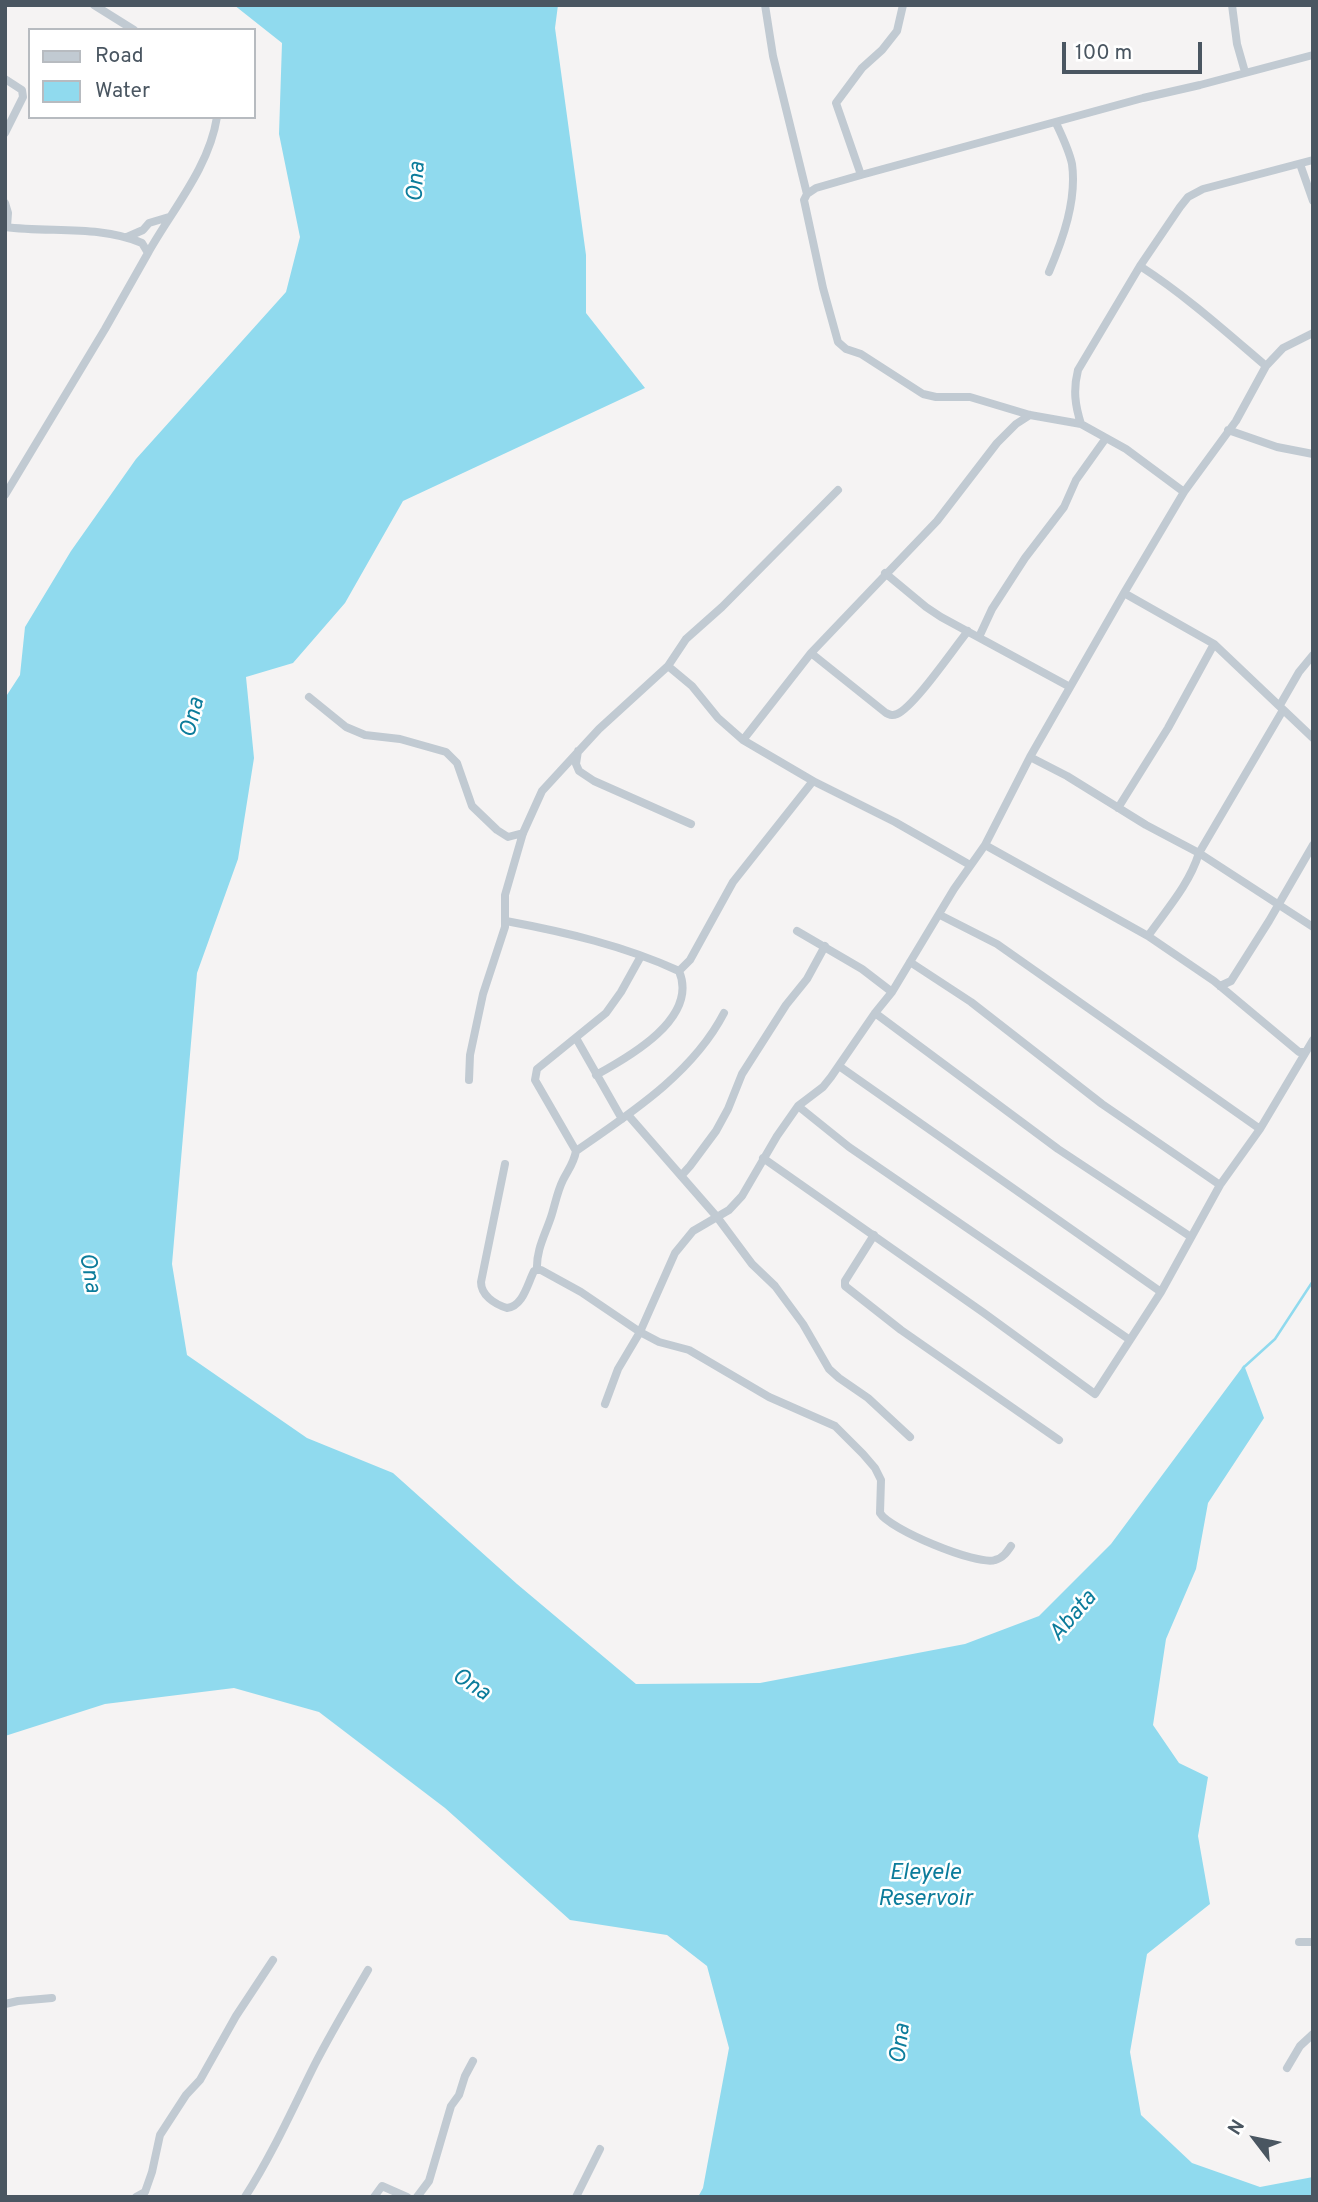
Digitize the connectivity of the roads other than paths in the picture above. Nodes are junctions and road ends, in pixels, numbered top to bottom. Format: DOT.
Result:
graph roads {
  1 [pos="94,5"];
  2 [pos="765,5"];
  3 [pos="904,5"];
  4 [pos="1232,5"];
  5 [pos="131,28"];
  6 [pos="1313,55"];
  7 [pos="1245,72"];
  8 [pos="5,79"];
  9 [pos="216,119"];
  10 [pos="1056,123"];
  11 [pos="5,132"];
  12 [pos="1313,160"];
  13 [pos="1300,164"];
  14 [pos="861,175"];
  15 [pos="807,194"];
  16 [pos="1313,201"];
  17 [pos="5,203"];
  18 [pos="169,217"];
  19 [pos="6,227"];
  20 [pos="127,237"];
  21 [pos="148,253"];
  22 [pos="1140,266"];
  23 [pos="1049,272"];
  24 [pos="1313,333"];
  25 [pos="1266,366"];
  26 [pos="1030,415"];
  27 [pos="1081,424"];
  28 [pos="1228,430"];
  29 [pos="1106,438"];
  30 [pos="1313,454"];
  31 [pos="838,490"];
  32 [pos="1184,492"];
  33 [pos="5,495"];
  34 [pos="885,573"];
  35 [pos="1124,593"];
  36 [pos="968,631"];
  37 [pos="979,637"];
  38 [pos="1214,644"];
  39 [pos="811,653"];
  40 [pos="1313,655"];
  41 [pos="668,666"];
  42 [pos="1070,687"];
  43 [pos="309,697"];
  44 [pos="1282,708"];
  45 [pos="1313,738"];
  46 [pos="743,740"];
  47 [pos="578,751"];
  48 [pos="1030,757"];
  49 [pos="813,781"];
  50 [pos="1118,808"];
  51 [pos="691,824"];
  52 [pos="523,833"];
  53 [pos="985,845"];
  54 [pos="1313,845"];
  55 [pos="1199,853"];
  56 [pos="970,865"];
  57 [pos="1279,904"];
  58 [pos="940,915"];
  59 [pos="506,921"];
  60 [pos="1313,927"];
  61 [pos="797,931"];
  62 [pos="1148,936"];
  63 [pos="825,946"];
  64 [pos="641,956"];
  65 [pos="910,962"];
  66 [pos="679,971"];
  67 [pos="1220,986"];
  68 [pos="892,992"];
  69 [pos="724,1013"];
  70 [pos="875,1013"];
  71 [pos="576,1038"];
  72 [pos="1313,1040"];
  73 [pos="1304,1052"];
  74 [pos="839,1066"];
  75 [pos="596,1075"];
  76 [pos="469,1080"];
  77 [pos="798,1106"];
  78 [pos="625,1117"];
  79 [pos="1260,1129"];
  80 [pos="576,1151"];
  81 [pos="764,1158"];
  82 [pos="505,1164"];
  83 [pos="681,1175"];
  84 [pos="1220,1185"];
  85 [pos="717,1217"];
  86 [pos="874,1235"];
  87 [pos="1191,1237"];
  88 [pos="537,1270"];
  89 [pos="1161,1292"];
  90 [pos="640,1332"];
  91 [pos="1130,1340"];
  92 [pos="605,1404"];
  93 [pos="910,1437"];
  94 [pos="1059,1440"];
  95 [pos="1011,1546"];
  96 [pos="1299,1942"];
  97 [pos="1313,1942"];
  98 [pos="273,1960"];
  99 [pos="368,1970"];
  100 [pos="52,1998"];
  101 [pos="5,2004"];
  102 [pos="1313,2034"];
  103 [pos="474,2061"];
  104 [pos="1286,2068"];
  105 [pos="600,2149"];
  106 [pos="136,2197"];
  107 [pos="245,2197"];
  108 [pos="374,2197"];
  109 [pos="407,2197"];
  110 [pos="417,2197"];
  111 [pos="576,2197"];
  1 -- 5 [label="street"];
  2 -- 15 [label="street"];
  3 -- 14 [label="street"];
  4 -- 7 [label="street"];
  6 -- 7 [label="street"];
  7 -- 10 [label="street"];
  8 -- 11 [label="street"];
  9 -- 18 [label="street"];
  10 -- 14 [label="street"];
  10 -- 23 [label="street"];
  12 -- 13 [label="street"];
  13 -- 16 [label="street"];
  13 -- 22 [label="street"];
  14 -- 15 [label="street"];
  15 -- 26 [label="street"];
  17 -- 19 [label="street"];
  18 -- 20 [label="street"];
  18 -- 21 [label="street"];
  19 -- 20 [label="street"];
  20 -- 21 [label="street"];
  21 -- 33 [label="street"];
  22 -- 25 [label="street"];
  22 -- 27 [label="street"];
  24 -- 25 [label="street"];
  25 -- 28 [label="street"];
  26 -- 27 [label="street"];
  26 -- 34 [label="street"];
  27 -- 29 [label="street"];
  28 -- 30 [label="street"];
  28 -- 32 [label="street"];
  29 -- 32 [label="street"];
  29 -- 37 [label="street"];
  31 -- 41 [label="street"];
  32 -- 35 [label="street"];
  34 -- 36 [label="street"];
  34 -- 39 [label="street"];
  35 -- 38 [label="street"];
  35 -- 42 [label="street"];
  36 -- 37 [label="street"];
  36 -- 39 [label="street"];
  37 -- 42 [label="street"];
  38 -- 44 [label="street"];
  38 -- 50 [label="street"];
  39 -- 46 [label="street"];
  40 -- 44 [label="street"];
  41 -- 46 [label="street"];
  41 -- 47 [label="street"];
  42 -- 48 [label="street"];
  43 -- 52 [label="street"];
  44 -- 45 [label="street"];
  44 -- 55 [label="street"];
  46 -- 49 [label="street"];
  47 -- 51 [label="street"];
  47 -- 52 [label="street"];
  48 -- 50 [label="street"];
  48 -- 53 [label="street"];
  49 -- 56 [label="street"];
  49 -- 66 [label="street"];
  50 -- 55 [label="street"];
  52 -- 59 [label="street"];
  53 -- 56 [label="street"];
  53 -- 62 [label="street"];
  54 -- 57 [label="street"];
  55 -- 57 [label="street"];
  55 -- 62 [label="street"];
  56 -- 58 [label="street"];
  57 -- 60 [label="street"];
  57 -- 67 [label="street"];
  58 -- 65 [label="street"];
  58 -- 79 [label="street"];
  59 -- 64 [label="street"];
  59 -- 76 [label="street"];
  61 -- 63 [label="street"];
  62 -- 67 [label="street"];
  63 -- 68 [label="street"];
  63 -- 83 [label="street"];
  64 -- 66 [label="street"];
  64 -- 71 [label="street"];
  65 -- 68 [label="street"];
  65 -- 84 [label="street"];
  66 -- 75 [label="street"];
  67 -- 73 [label="street"];
  68 -- 70 [label="street"];
  69 -- 78 [label="street"];
  70 -- 74 [label="street"];
  70 -- 87 [label="street"];
  71 -- 75 [label="street"];
  71 -- 80 [label="street"];
  72 -- 73 [label="street"];
  73 -- 79 [label="street"];
  74 -- 77 [label="street"];
  74 -- 89 [label="street"];
  75 -- 78 [label="street"];
  77 -- 81 [label="street"];
  77 -- 91 [label="street"];
  78 -- 80 [label="street"];
  78 -- 83 [label="street"];
  79 -- 84 [label="street"];
  80 -- 88 [label="street"];
  81 -- 85 [label="street"];
  81 -- 86 [label="street"];
  82 -- 88 [label="street"];
  83 -- 85 [label="street"];
  84 -- 87 [label="street"];
  85 -- 90 [label="street"];
  85 -- 93 [label="street"];
  86 -- 91 [label="street"];
  86 -- 94 [label="street"];
  87 -- 89 [label="street"];
  88 -- 90 [label="street"];
  89 -- 91 [label="street"];
  90 -- 92 [label="street"];
  90 -- 95 [label="street"];
  96 -- 97 [label="street"];
  98 -- 106 [label="street"];
  99 -- 107 [label="street"];
  100 -- 101 [label="street"];
  102 -- 104 [label="street"];
  103 -- 110 [label="street"];
  105 -- 111 [label="street"];
  108 -- 109 [label="street"];
}
